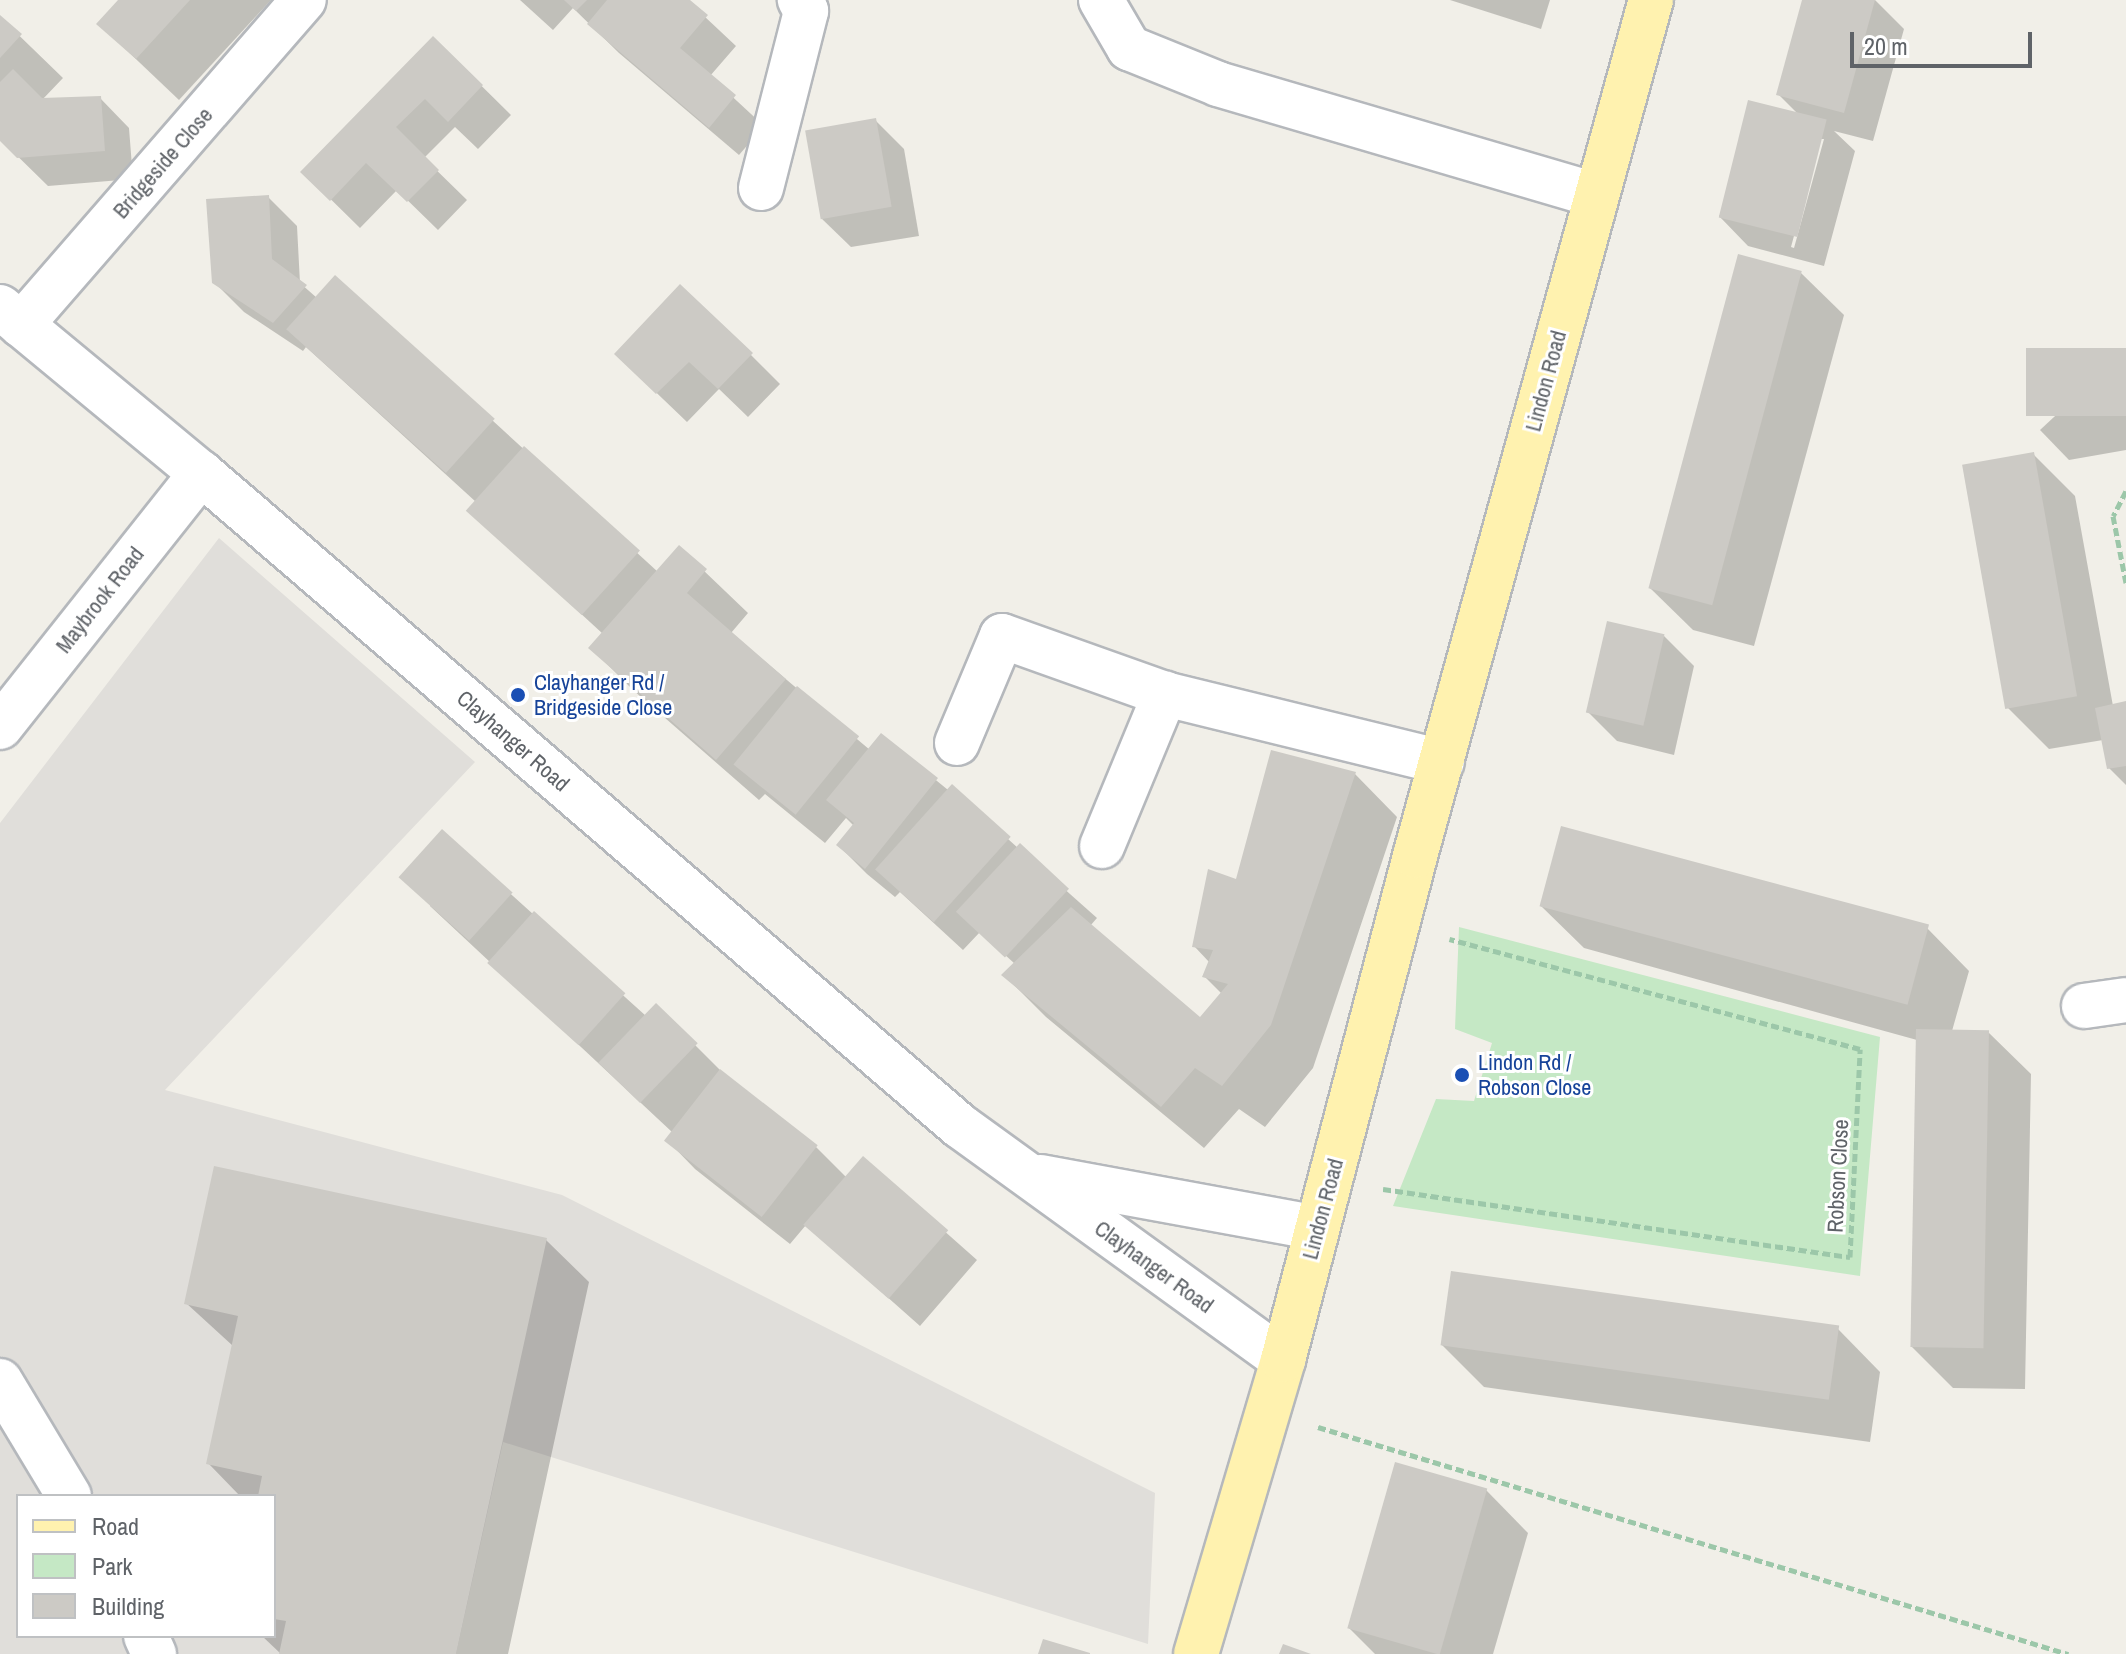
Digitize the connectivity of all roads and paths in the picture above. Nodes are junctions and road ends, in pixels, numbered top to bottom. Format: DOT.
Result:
graph roads {
  1 [pos="304,0"];
  2 [pos="800,0"];
  3 [pos="1101,0"];
  4 [pos="1651,0"];
  5 [pos="761,188"];
  6 [pos="1596,195"];
  7 [pos="11,316"];
  8 [pos="201,473"];
  9 [pos="2126,491"];
  10 [pos="2126,583"];
  11 [pos="1165,694"];
  12 [pos="0,727"];
  13 [pos="957,743"];
  14 [pos="1442,762"];
  15 [pos="1102,846"];
  16 [pos="1398,925"];
  17 [pos="1025,1174"];
  18 [pos="1330,1181"];
  19 [pos="1317,1228"];
  20 [pos="1283,1360"];
  21 [pos="0,1381"];
  22 [pos="1267,1412"];
  23 [pos="68,1494"];
  24 [pos="1196,1654"];
  25 [pos="2068,1654"];
  1 -- 7 [label="street, Bridgeside Close"];
  2 -- 5 [label="street"];
  3 -- 6 [label="street"];
  4 -- 6 [label="main road, Lindon Road"];
  6 -- 14 [label="main road, Lindon Road"];
  7 -- 8 [label="street, Clayhanger Road"];
  8 -- 12 [label="street, Maybrook Road"];
  8 -- 17 [label="street, Clayhanger Road"];
  9 -- 10 [label="path"];
  11 -- 13 [label="street"];
  11 -- 14 [label="street"];
  11 -- 15 [label="street"];
  14 -- 16 [label="main road, Lindon Road"];
  16 -- 18 [label="main road, Lindon Road"];
  16 -- 18 [label="path, Robson Close"];
  17 -- 19 [label="street, Clayhanger Road"];
  17 -- 20 [label="street, Clayhanger Road"];
  18 -- 19 [label="main road, Lindon Road"];
  19 -- 20 [label="main road, Lindon Road"];
  20 -- 22 [label="main road, Lindon Road"];
  21 -- 23 [label="street"];
  22 -- 24 [label="main road, Lindon Road"];
  22 -- 25 [label="path"];
}
